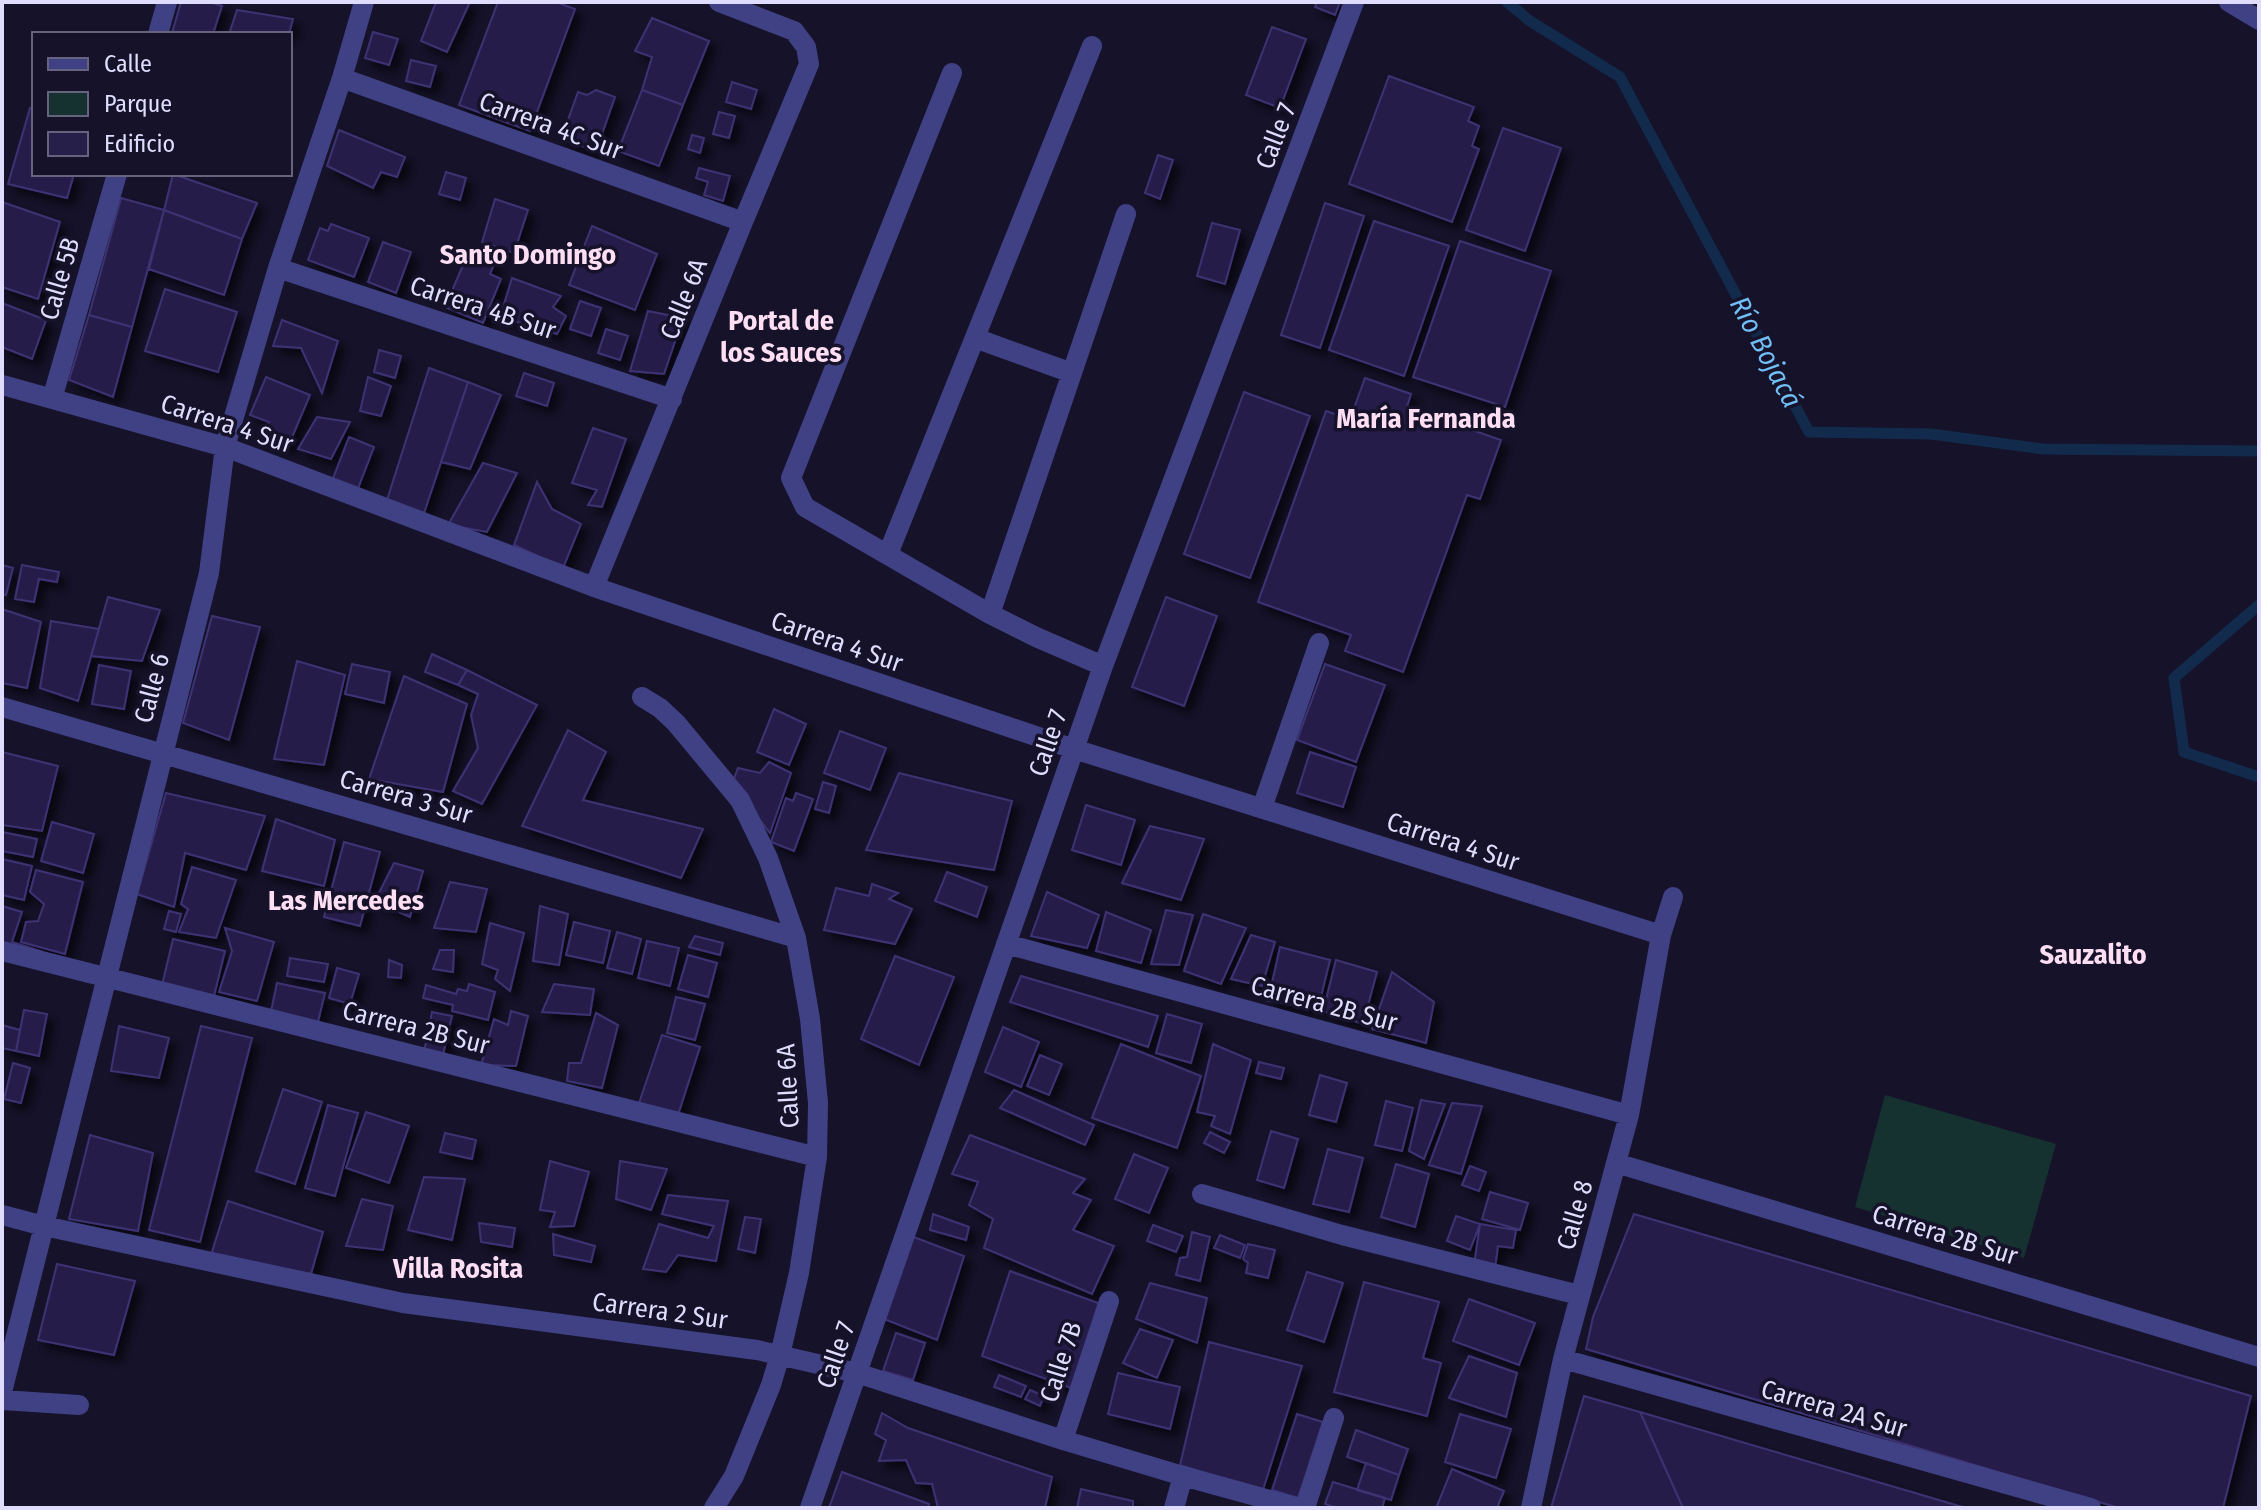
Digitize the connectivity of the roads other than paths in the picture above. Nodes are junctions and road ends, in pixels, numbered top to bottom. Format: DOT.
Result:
graph roads {
  1 [pos="167,2"];
  2 [pos="364,2"];
  3 [pos="719,2"];
  4 [pos="1354,2"];
  5 [pos="2229,2"];
  6 [pos="2259,20"];
  7 [pos="159,32"];
  8 [pos="1092,46"];
  9 [pos="952,73"];
  10 [pos="342,78"];
  11 [pos="116,176"];
  12 [pos="1126,214"];
  13 [pos="743,222"];
  14 [pos="278,268"];
  15 [pos="975,338"];
  16 [pos="1072,373"];
  17 [pos="2,385"];
  18 [pos="52,399"];
  19 [pos="672,399"];
  20 [pos="225,447"];
  21 [pos="888,554"];
  22 [pos="594,587"];
  23 [pos="990,614"];
  24 [pos="1319,643"];
  25 [pos="1103,666"];
  26 [pos="642,697"];
  27 [pos="2,707"];
  28 [pos="1074,749"];
  29 [pos="162,753"];
  30 [pos="1262,808"];
  31 [pos="1673,897"];
  32 [pos="1661,935"];
  33 [pos="796,938"];
  34 [pos="1006,944"];
  35 [pos="2,951"];
  36 [pos="107,977"];
  37 [pos="1629,1115"];
  38 [pos="817,1157"];
  39 [pos="1616,1163"];
  40 [pos="1202,1194"];
  41 [pos="2,1215"];
  42 [pos="44,1226"];
  43 [pos="1579,1295"];
  44 [pos="1109,1301"];
  45 [pos="780,1355"];
  46 [pos="2259,1357"];
  47 [pos="1563,1359"];
  48 [pos="857,1373"];
  49 [pos="2,1392"];
  50 [pos="2,1400"];
  51 [pos="79,1405"];
  52 [pos="1334,1418"];
  53 [pos="1063,1440"];
  54 [pos="1183,1476"];
  55 [pos="714,1508"];
  56 [pos="810,1508"];
  57 [pos="1174,1508"];
  58 [pos="1302,1508"];
  59 [pos="1531,1508"];
  60 [pos="2091,1508"];
  1 -- 7 [label="street"];
  2 -- 10 [label="street, Calle 6"];
  3 -- 13 [label="street, Calle 6A"];
  4 -- 25 [label="street, Calle 7"];
  5 -- 6 [label="street"];
  8 -- 15 [label="street"];
  9 -- 21 [label="street"];
  10 -- 13 [label="street, Carrera 4C Sur"];
  10 -- 14 [label="street, Calle 6"];
  11 -- 18 [label="street, Calle 5B"];
  12 -- 16 [label="street"];
  13 -- 19 [label="street, Calle 6A"];
  14 -- 19 [label="street, Carrera 4B Sur"];
  14 -- 20 [label="street, Calle 6"];
  15 -- 16 [label="street"];
  15 -- 21 [label="street"];
  16 -- 23 [label="street"];
  17 -- 18 [label="street, Carrera 4 Sur"];
  18 -- 20 [label="street, Carrera 4 Sur"];
  19 -- 22 [label="street, Calle 6A"];
  20 -- 22 [label="street, Carrera 4 Sur"];
  20 -- 29 [label="street, Calle 6"];
  21 -- 23 [label="street"];
  22 -- 28 [label="street, Carrera 4 Sur"];
  23 -- 25 [label="street"];
  24 -- 30 [label="street"];
  25 -- 28 [label="street, Calle 7"];
  26 -- 33 [label="street, Calle 6A"];
  27 -- 29 [label="street, Carrera 3 Sur"];
  28 -- 30 [label="street, Carrera 4 Sur"];
  28 -- 34 [label="street, Calle 7"];
  29 -- 33 [label="street, Carrera 3 Sur"];
  29 -- 36 [label="street, Calle 6"];
  30 -- 32 [label="street, Carrera 4 Sur"];
  31 -- 32 [label="street, Calle 8"];
  32 -- 37 [label="street, Calle 8"];
  33 -- 38 [label="street, Calle 6A"];
  34 -- 37 [label="street, Carrera 2B Sur"];
  34 -- 48 [label="street, Calle 7"];
  35 -- 36 [label="street, Carrera 2B Sur"];
  36 -- 38 [label="street, Carrera 2B Sur"];
  36 -- 42 [label="street, Calle 6"];
  37 -- 39 [label="street, Calle 8"];
  38 -- 45 [label="street, Calle 6A"];
  39 -- 43 [label="street, Calle 8"];
  39 -- 46 [label="street, Carrera 2B Sur"];
  40 -- 43 [label="street"];
  41 -- 42 [label="street, Carrera 2 Sur"];
  42 -- 45 [label="street, Carrera 2 Sur"];
  42 -- 49 [label="street, Calle 6"];
  43 -- 47 [label="street, Calle 8"];
  44 -- 53 [label="street, Calle 7B"];
  45 -- 48 [label="street, Carrera 2 Sur"];
  45 -- 55 [label="street, Calle 6A"];
  47 -- 59 [label="street, Calle 8"];
  47 -- 60 [label="street, Carrera 2A Sur"];
  48 -- 53 [label="street, Carrera 2 Sur"];
  48 -- 56 [label="street, Calle 7"];
  50 -- 51 [label="street"];
  52 -- 58 [label="street"];
  53 -- 54 [label="street, Carrera 2 Sur"];
  54 -- 57 [label="street"];
  54 -- 58 [label="street, Carrera 2 Sur"];
}
